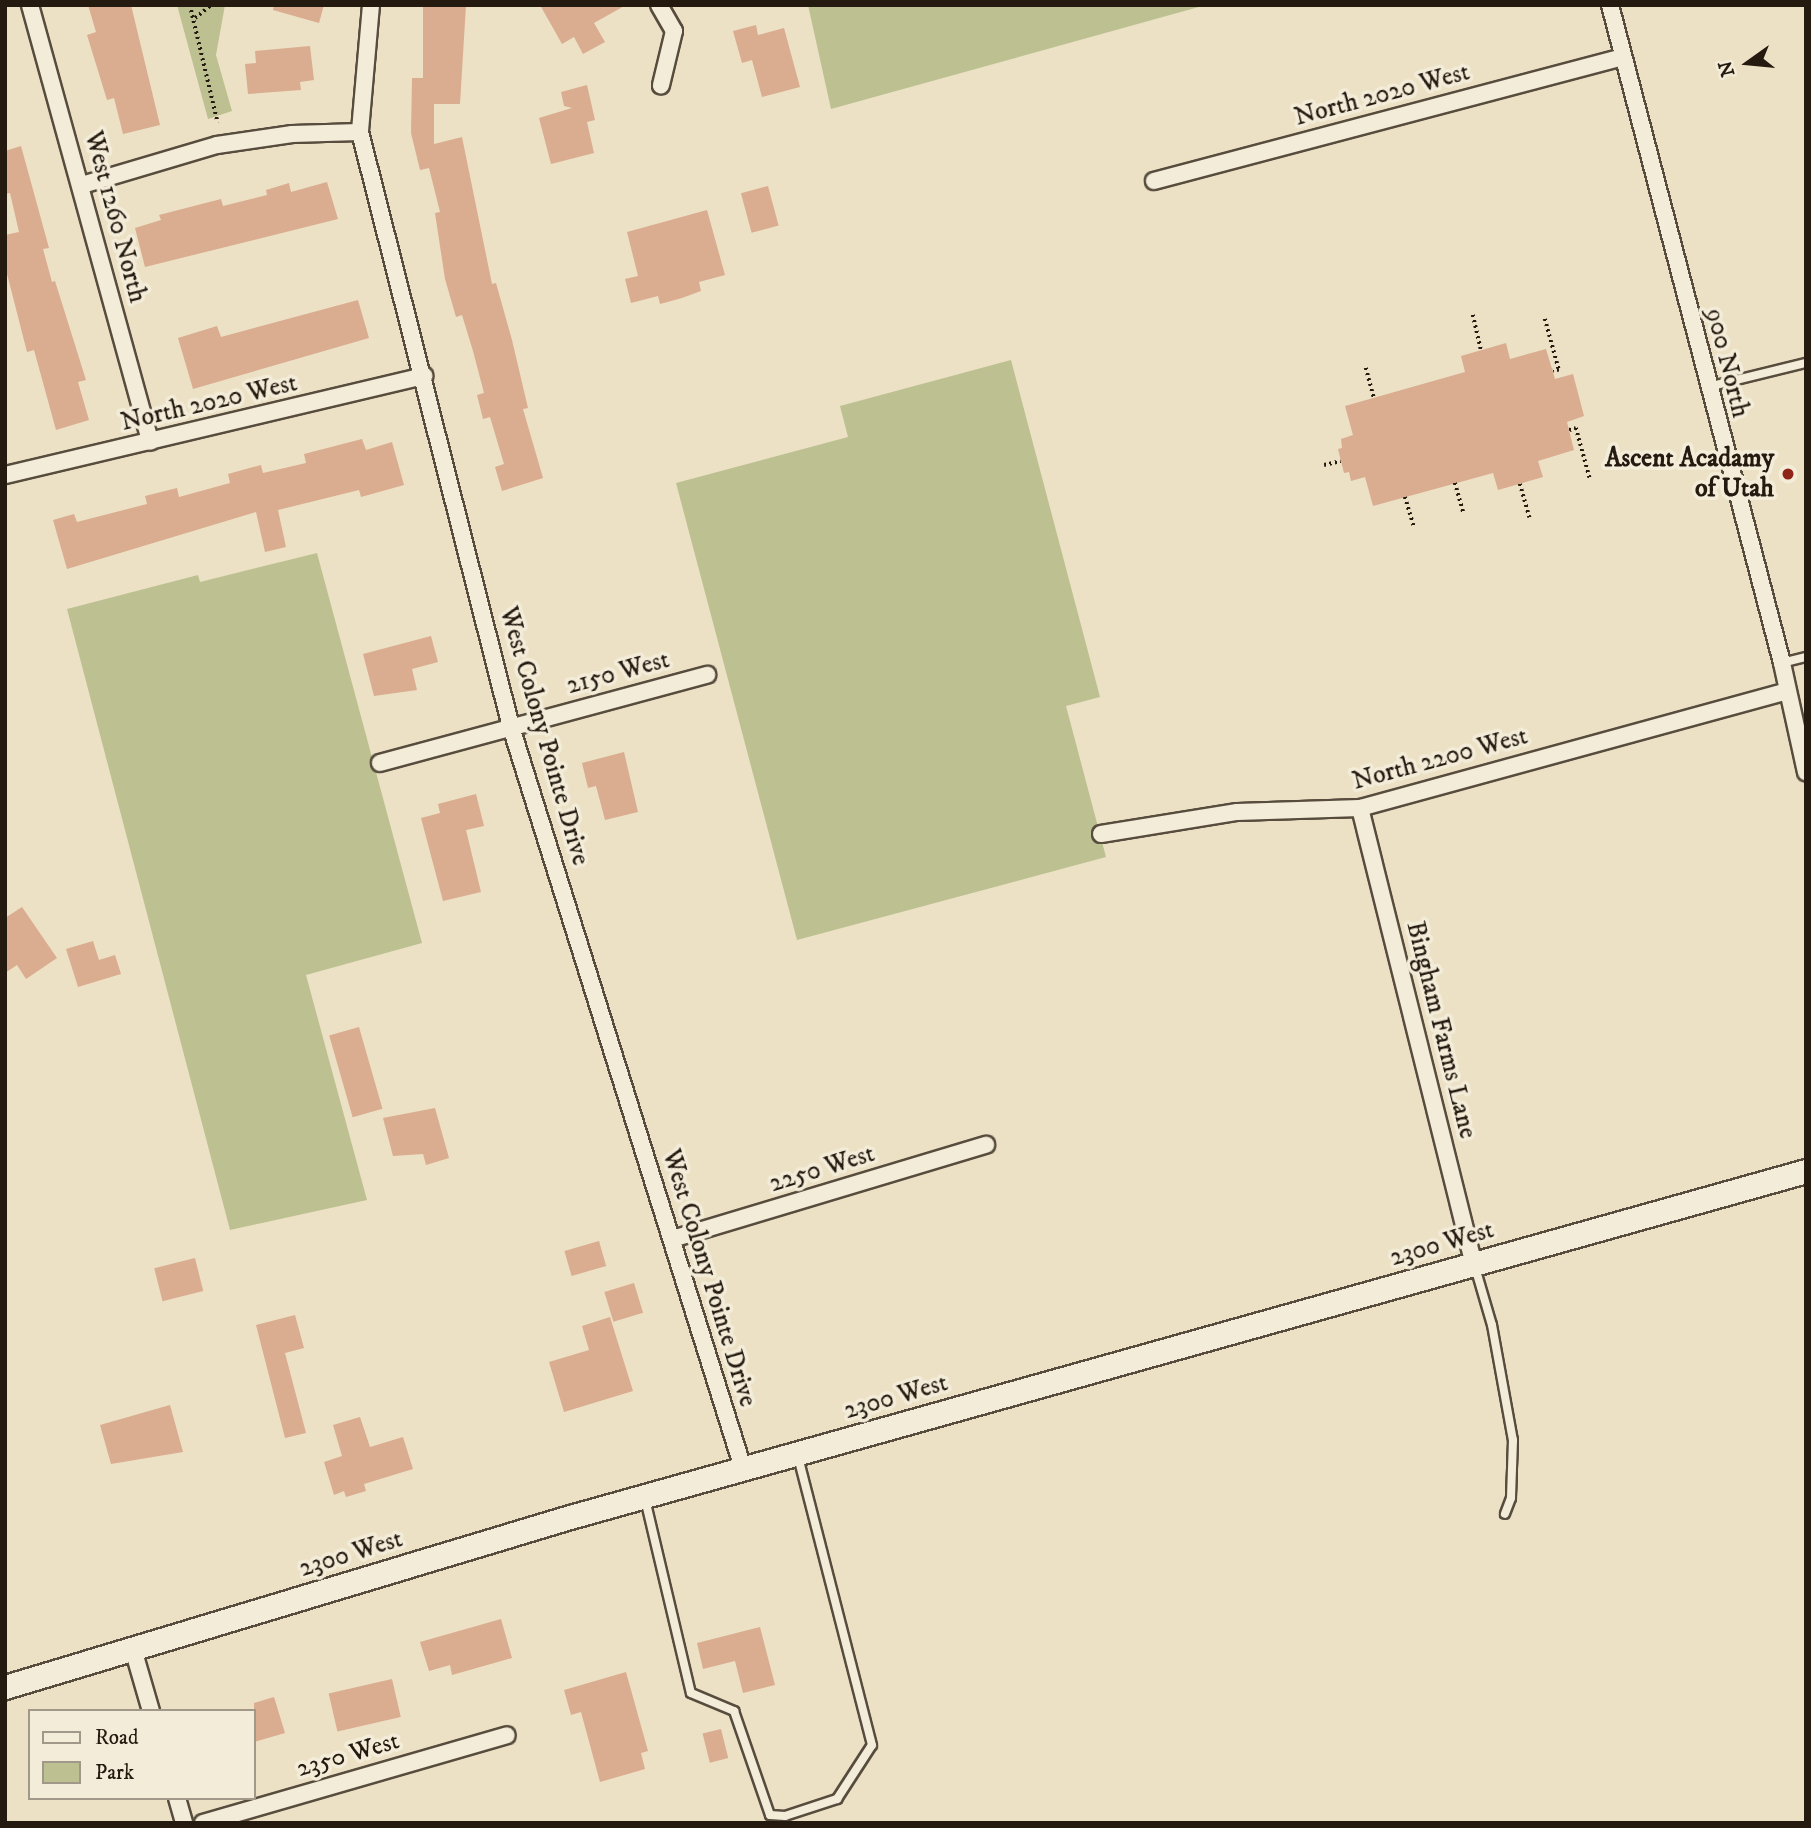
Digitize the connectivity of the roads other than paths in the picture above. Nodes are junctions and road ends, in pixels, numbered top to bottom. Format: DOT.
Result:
graph roads {
  1 [pos="30,5"];
  2 [pos="371,5"];
  3 [pos="659,5"];
  4 [pos="1610,5"];
  5 [pos="1623,57"];
  6 [pos="661,85"];
  7 [pos="360,132"];
  8 [pos="1154,181"];
  9 [pos="82,185"];
  10 [pos="1806,363"];
  11 [pos="424,376"];
  12 [pos="1708,387"];
  13 [pos="150,442"];
  14 [pos="5,475"];
  15 [pos="1806,657"];
  16 [pos="1782,663"];
  17 [pos="707,675"];
  18 [pos="1785,692"];
  19 [pos="511,727"];
  20 [pos="380,763"];
  21 [pos="1806,772"];
  22 [pos="1360,808"];
  23 [pos="1101,834"];
  24 [pos="986,1145"];
  25 [pos="1806,1171"];
  26 [pos="672,1239"];
  27 [pos="1474,1264"];
  28 [pos="797,1453"];
  29 [pos="743,1468"];
  30 [pos="645,1496"];
  31 [pos="1505,1514"];
  32 [pos="133,1649"];
  33 [pos="5,1686"];
  34 [pos="150,1709"];
  35 [pos="507,1735"];
  36 [pos="178,1800"];
  37 [pos="184,1823"];
  38 [pos="203,1823"];
  1 -- 9 [label="street, West 1260 North"];
  2 -- 7 [label="street, West Colony Pointe Drive"];
  3 -- 6 [label="street"];
  4 -- 5 [label="street, 900 North"];
  5 -- 8 [label="street, North 2020 West"];
  5 -- 12 [label="street, 900 North"];
  7 -- 9 [label="street"];
  7 -- 11 [label="street, West Colony Pointe Drive"];
  9 -- 13 [label="street, West 1260 North"];
  10 -- 12 [label="lane"];
  11 -- 13 [label="street, North 2020 West"];
  11 -- 19 [label="street, West Colony Pointe Drive"];
  12 -- 16 [label="street, 900 North"];
  13 -- 14 [label="street, North 2020 West"];
  15 -- 16 [label="lane"];
  16 -- 18 [label="street, 900 North"];
  17 -- 19 [label="street, 2150 West"];
  18 -- 21 [label="street, 900 North"];
  18 -- 22 [label="street, North 2200 West"];
  19 -- 20 [label="street, 2150 West"];
  19 -- 26 [label="street, West Colony Pointe Drive"];
  22 -- 23 [label="street, North 2200 West"];
  22 -- 27 [label="street, Bingham Farms Lane"];
  24 -- 26 [label="street, 2250 West"];
  25 -- 27 [label="main road, 2300 West"];
  26 -- 29 [label="street, West Colony Pointe Drive"];
  27 -- 28 [label="main road, 2300 West"];
  27 -- 31 [label="lane"];
  28 -- 29 [label="main road, 2300 West"];
  28 -- 30 [label="lane"];
  29 -- 30 [label="main road, 2300 West"];
  30 -- 32 [label="main road, 2300 West"];
  32 -- 33 [label="main road, 2300 West"];
  32 -- 34 [label="street"];
  35 -- 38 [label="street, 2350 West"];
  36 -- 37 [label="street"];
}
